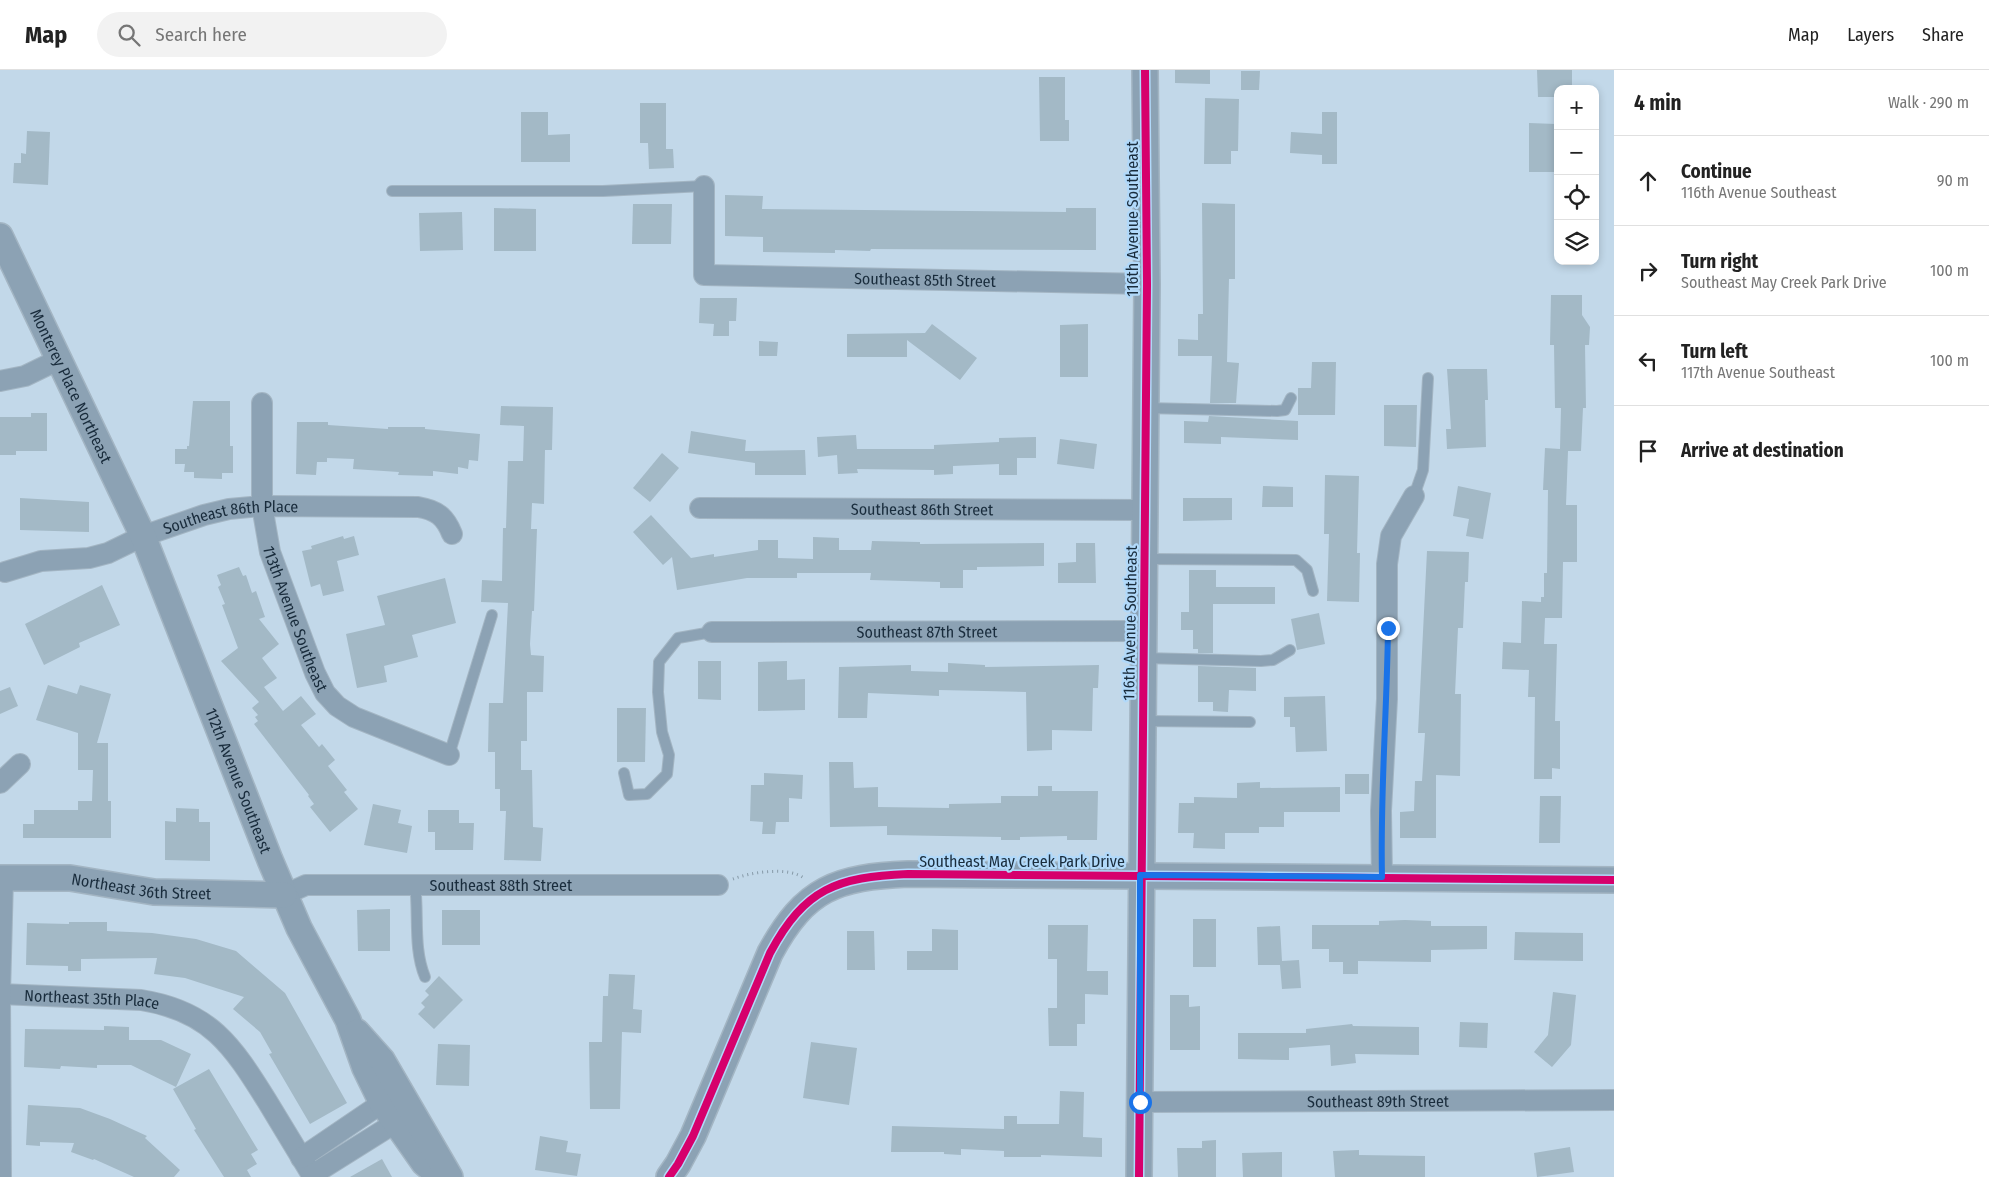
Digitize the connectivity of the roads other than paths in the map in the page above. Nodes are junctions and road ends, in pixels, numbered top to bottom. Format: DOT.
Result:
graph roads {
  1 [pos="1145,70"];
  2 [pos="704,186"];
  3 [pos="392,192"];
  4 [pos="0,236"];
  5 [pos="1147,284"];
  6 [pos="60,359"];
  7 [pos="1428,378"];
  8 [pos="0,380"];
  9 [pos="1291,398"];
  10 [pos="262,403"];
  11 [pos="1146,408"];
  12 [pos="1414,496"];
  13 [pos="262,506"];
  14 [pos="700,508"];
  15 [pos="1145,510"];
  16 [pos="452,534"];
  17 [pos="143,536"];
  18 [pos="1144,559"];
  19 [pos="5,572"];
  20 [pos="1313,591"];
  21 [pos="492,615"];
  22 [pos="1143,631"];
  23 [pos="712,632"];
  24 [pos="1290,650"];
  25 [pos="1143,658"];
  26 [pos="1142,721"];
  27 [pos="1250,722"];
  28 [pos="449,755"];
  29 [pos="20,764"];
  30 [pos="624,773"];
  31 [pos="0,783"];
  32 [pos="1140,875"];
  33 [pos="1382,877"];
  34 [pos="2,878"];
  35 [pos="1614,880"];
  36 [pos="415,884"];
  37 [pos="718,885"];
  38 [pos="284,895"];
  39 [pos="425,977"];
  40 [pos="0,994"];
  41 [pos="348,1020"];
  42 [pos="1614,1100"];
  43 [pos="1140,1102"];
  44 [pos="389,1113"];
  45 [pos="301,1158"];
  46 [pos="312,1176"];
  47 [pos="1,1177"];
  48 [pos="441,1177"];
  49 [pos="450,1177"];
  50 [pos="669,1177"];
  51 [pos="1139,1177"];
  1 -- 5 [label="street, 116th Avenue Southeast"];
  2 -- 3 [label="lane"];
  2 -- 5 [label="street, Southeast 85th Street"];
  4 -- 6 [label="street, Monterey Place Northeast"];
  5 -- 11 [label="street, 116th Avenue Southeast"];
  6 -- 8 [label="street"];
  6 -- 17 [label="street, Monterey Place Northeast"];
  7 -- 12 [label="lane"];
  9 -- 11 [label="lane"];
  10 -- 13 [label="street, 113th Avenue Southeast"];
  11 -- 15 [label="street, 116th Avenue Southeast"];
  12 -- 33 [label="street"];
  13 -- 16 [label="street, Southeast 86th Place"];
  13 -- 17 [label="street, Southeast 86th Place"];
  13 -- 28 [label="street, 113th Avenue Southeast"];
  14 -- 15 [label="street, Southeast 86th Street"];
  15 -- 18 [label="street, 116th Avenue Southeast"];
  17 -- 19 [label="street, Southeast 86th Place"];
  17 -- 38 [label="street, 112th Avenue Southeast"];
  18 -- 20 [label="lane"];
  18 -- 22 [label="street, 116th Avenue Southeast"];
  21 -- 28 [label="lane"];
  22 -- 23 [label="street, Southeast 87th Street"];
  22 -- 25 [label="street, 116th Avenue Southeast"];
  23 -- 30 [label="lane"];
  24 -- 25 [label="lane"];
  25 -- 26 [label="street, 116th Avenue Southeast"];
  26 -- 27 [label="lane"];
  26 -- 32 [label="street, 116th Avenue Southeast"];
  29 -- 31 [label="street"];
  32 -- 33 [label="street, Southeast May Creek Park Drive"];
  32 -- 43 [label="street, 116th Avenue Southeast"];
  32 -- 50 [label="street, Southeast May Creek Park Drive"];
  33 -- 35 [label="street, Southeast May Creek Park Drive"];
  34 -- 38 [label="street, Northeast 36th Street"];
  34 -- 40 [label="street"];
  36 -- 37 [label="street, Southeast 88th Street"];
  36 -- 38 [label="street, Southeast 88th Street"];
  36 -- 39 [label="lane"];
  38 -- 41 [label="street, 112th Avenue Southeast"];
  40 -- 45 [label="street, Northeast 35th Place"];
  40 -- 47 [label="street"];
  41 -- 44 [label="street, 112th Avenue Southeast"];
  41 -- 49 [label="street, 112th Avenue Southeast"];
  42 -- 43 [label="street, Southeast 89th Street"];
  43 -- 51 [label="street, 116th Avenue Southeast"];
  44 -- 45 [label="street"];
  44 -- 46 [label="street"];
  44 -- 48 [label="street, 112th Avenue Southeast"];
  45 -- 46 [label="street, Northeast 35th Place"];
}
